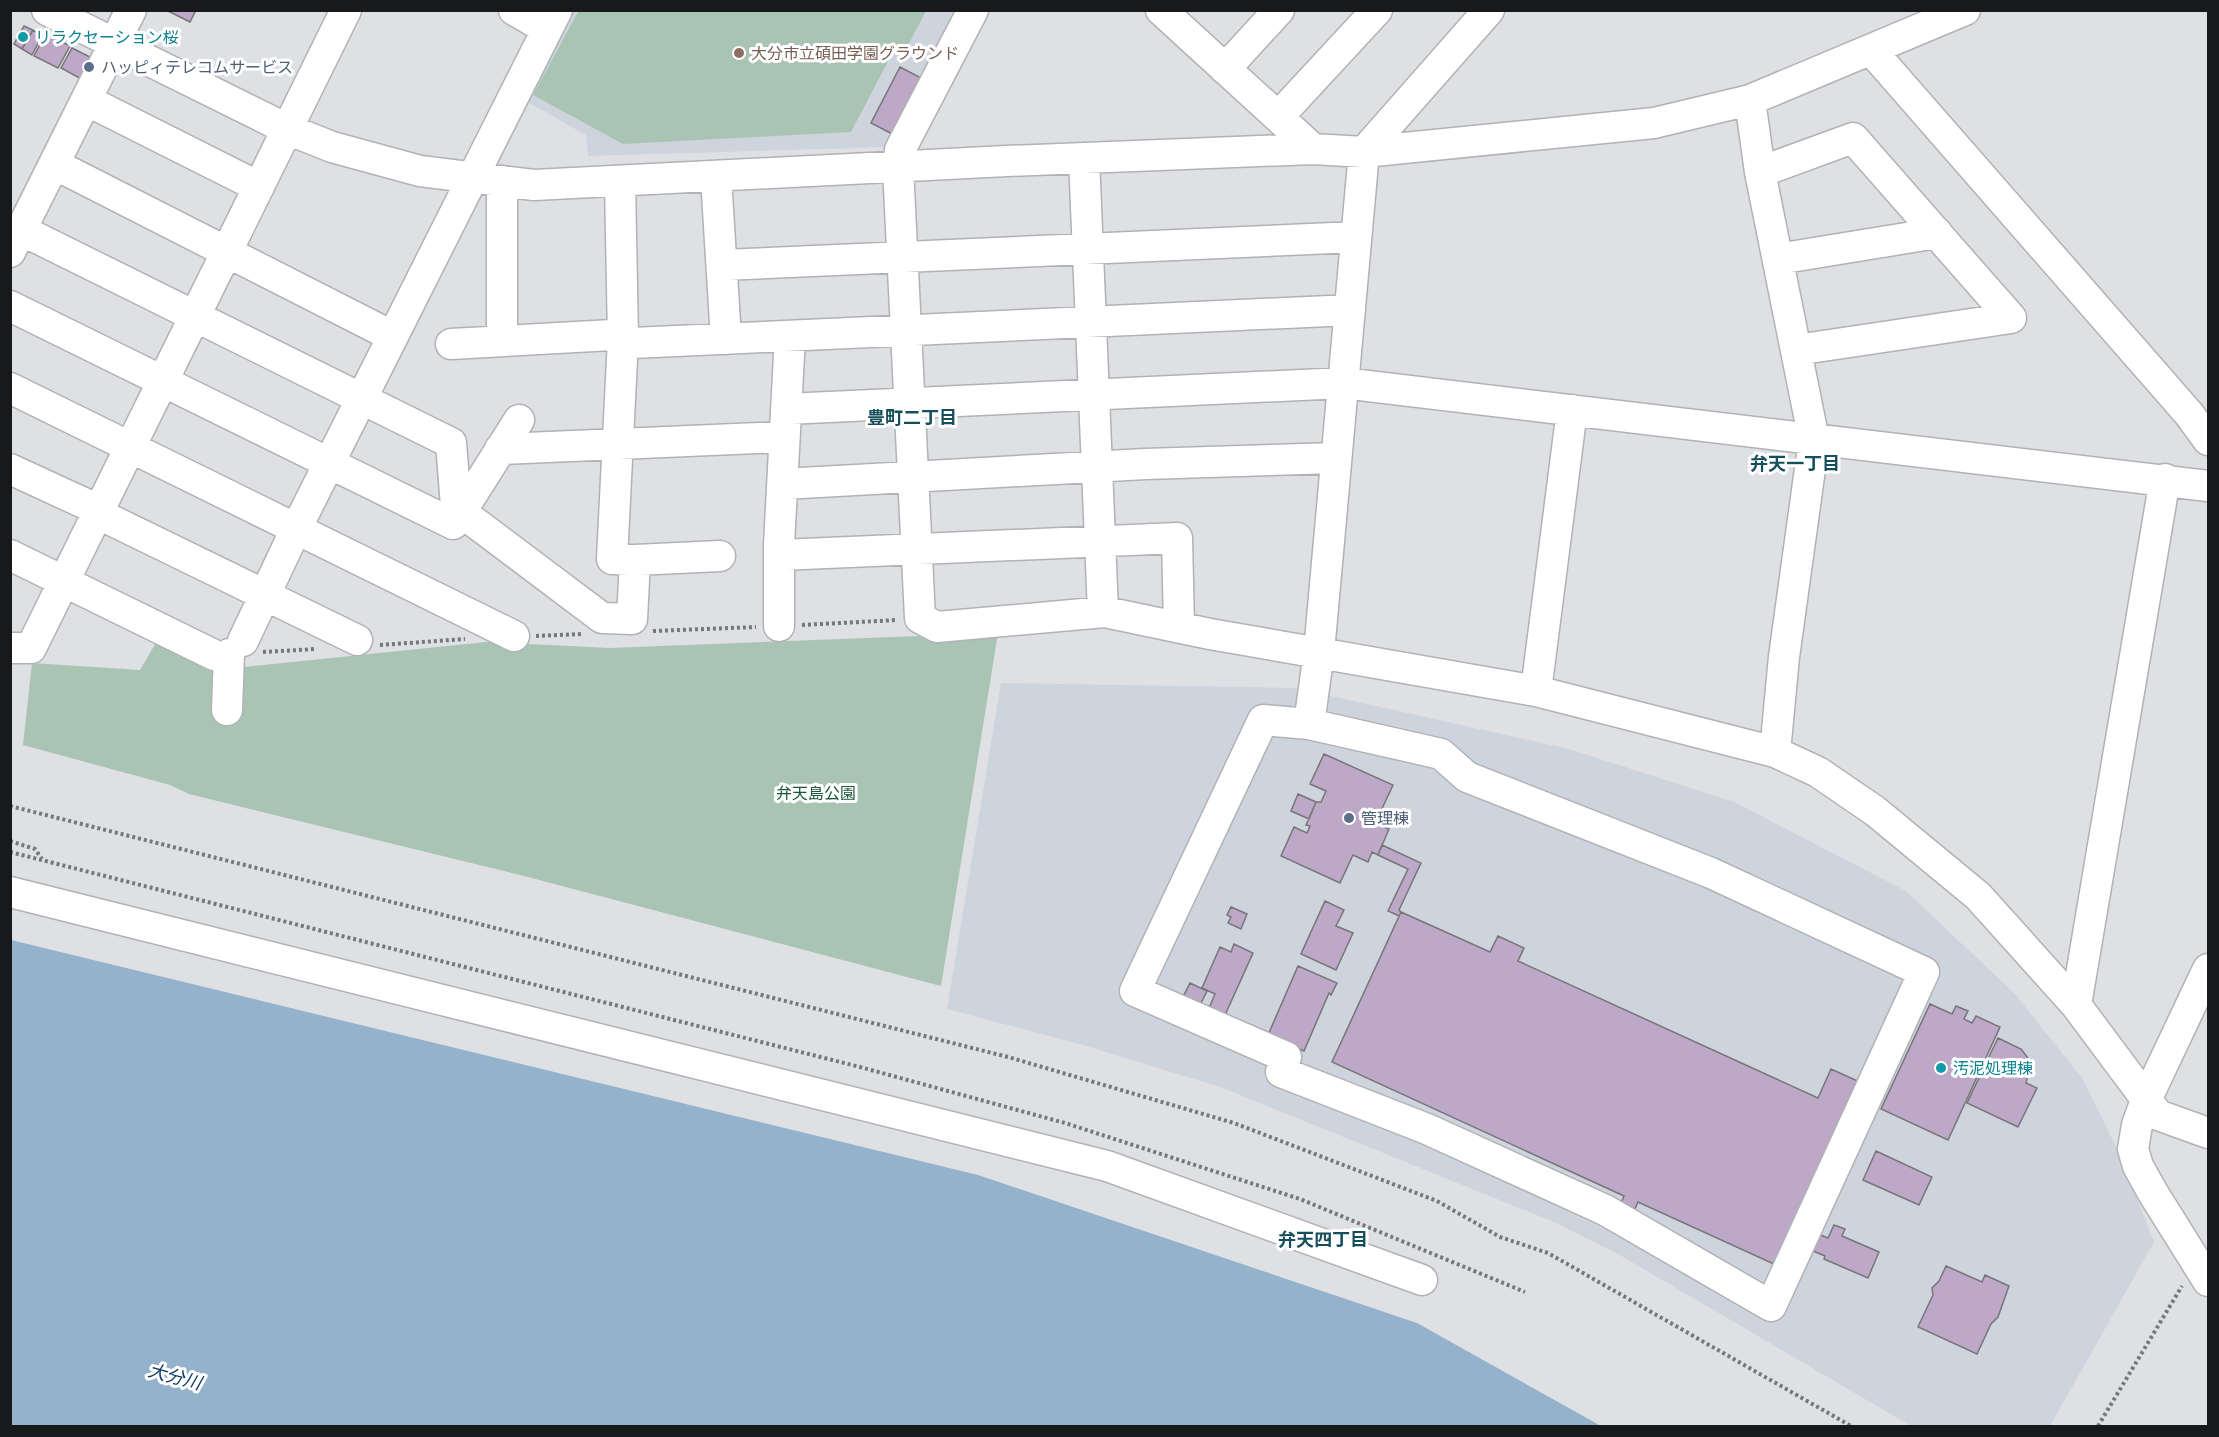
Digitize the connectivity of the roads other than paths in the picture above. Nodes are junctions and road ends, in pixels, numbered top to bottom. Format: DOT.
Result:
graph roads {
  1 [pos="47,10"];
  2 [pos="131,10"];
  3 [pos="346,10"];
  4 [pos="514,10"];
  5 [pos="973,10"];
  6 [pos="1279,10"];
  7 [pos="1377,10"];
  8 [pos="1489,10"];
  9 [pos="1965,10"];
  10 [pos="1172,14"];
  11 [pos="552,20"];
  12 [pos="114,44"];
  13 [pos="1871,50"];
  14 [pos="1225,69"];
  15 [pos="86,100"];
  16 [pos="1750,100"];
  17 [pos="1278,117"];
  18 [pos="288,129"];
  19 [pos="1313,149"];
  20 [pos="1364,152"];
  21 [pos="1084,158"];
  22 [pos="54,164"];
  23 [pos="898,167"];
  24 [pos="1761,172"];
  25 [pos="717,177"];
  26 [pos="471,178"];
  27 [pos="502,181"];
  28 [pos="620,182"];
  29 [pos="259,187"];
  30 [pos="1937,233"];
  31 [pos="1356,237"];
  32 [pos="16,241"];
  33 [pos="1087,250"];
  34 [pos="227,252"];
  35 [pos="903,258"];
  36 [pos="1778,259"];
  37 [pos="722,266"];
  38 [pos="10,306"];
  39 [pos="1350,310"];
  40 [pos="195,316"];
  41 [pos="1090,322"];
  42 [pos="906,330"];
  43 [pos="392,336"];
  44 [pos="790,336"];
  45 [pos="623,339"];
  46 [pos="726,339"];
  47 [pos="502,341"];
  48 [pos="451,344"];
  49 [pos="1796,350"];
  50 [pos="163,381"];
  51 [pos="1343,383"];
  52 [pos="10,388"];
  53 [pos="1093,394"];
  54 [pos="361,399"];
  55 [pos="910,403"];
  56 [pos="2199,409"];
  57 [pos="1572,410"];
  58 [pos="519,420"];
  59 [pos="785,423"];
  60 [pos="1814,440"];
  61 [pos="2208,440"];
  62 [pos="618,444"];
  63 [pos="130,447"];
  64 [pos="500,450"];
  65 [pos="1336,458"];
  66 [pos="329,463"];
  67 [pos="1096,467"];
  68 [pos="10,469"];
  69 [pos="913,477"];
  70 [pos="2165,479"];
  71 [pos="783,484"];
  72 [pos="2208,486"];
  73 [pos="99,510"];
  74 [pos="461,512"];
  75 [pos="296,529"];
  76 [pos="1100,541"];
  77 [pos="917,550"];
  78 [pos="10,555"];
  79 [pos="780,555"];
  80 [pos="720,556"];
  81 [pos="635,560"];
  82 [pos="64,581"];
  83 [pos="264,596"];
  84 [pos="1103,612"];
  85 [pos="779,626"];
  86 [pos="1179,627"];
  87 [pos="514,636"];
  88 [pos="366,643"];
  89 [pos="21,648"];
  90 [pos="229,650"];
  91 [pos="1319,652"];
  92 [pos="1536,691"];
  93 [pos="227,710"];
  94 [pos="1309,724"];
  95 [pos="1775,752"];
  96 [pos="10,892"];
  97 [pos="2208,969"];
  98 [pos="2076,1005"];
  99 [pos="2146,1100"];
  100 [pos="2208,1133"];
  101 [pos="2203,1272"];
  102 [pos="1422,1280"];
  1 -- 12 [label="street"];
  2 -- 12 [label="street"];
  3 -- 18 [label="street"];
  4 -- 11 [label="street"];
  5 -- 23 [label="street"];
  6 -- 14 [label="street"];
  7 -- 17 [label="street"];
  8 -- 20 [label="street"];
  9 -- 13 [label="street"];
  10 -- 14 [label="street"];
  11 -- 26 [label="street"];
  12 -- 15 [label="street"];
  12 -- 18 [label="street"];
  13 -- 16 [label="street"];
  13 -- 56 [label="street"];
  14 -- 17 [label="street"];
  15 -- 22 [label="street"];
  15 -- 29 [label="street"];
  16 -- 20 [label="street"];
  16 -- 24 [label="street"];
  17 -- 19 [label="street"];
  18 -- 26 [label="street"];
  18 -- 29 [label="street"];
  19 -- 20 [label="street"];
  19 -- 21 [label="street"];
  20 -- 31 [label="street"];
  21 -- 23 [label="street"];
  21 -- 33 [label="street"];
  22 -- 32 [label="street"];
  22 -- 34 [label="street"];
  23 -- 25 [label="street"];
  23 -- 35 [label="street"];
  24 -- 30 [label="street"];
  24 -- 36 [label="street"];
  25 -- 28 [label="street"];
  25 -- 37 [label="street"];
  26 -- 27 [label="street"];
  26 -- 43 [label="street"];
  27 -- 28 [label="street"];
  27 -- 47 [label="street"];
  28 -- 45 [label="street"];
  29 -- 34 [label="street"];
  30 -- 36 [label="street"];
  30 -- 49 [label="street"];
  31 -- 33 [label="street"];
  31 -- 39 [label="street"];
  32 -- 40 [label="street"];
  33 -- 35 [label="street"];
  33 -- 41 [label="street"];
  34 -- 40 [label="street"];
  34 -- 43 [label="street"];
  35 -- 37 [label="street"];
  35 -- 42 [label="street"];
  36 -- 49 [label="street"];
  37 -- 46 [label="street"];
  38 -- 50 [label="street"];
  39 -- 41 [label="street"];
  39 -- 51 [label="street"];
  40 -- 50 [label="street"];
  40 -- 54 [label="street"];
  41 -- 42 [label="street"];
  41 -- 53 [label="street"];
  42 -- 44 [label="street"];
  42 -- 55 [label="street"];
  43 -- 54 [label="street"];
  44 -- 46 [label="street"];
  44 -- 59 [label="street"];
  45 -- 46 [label="street"];
  45 -- 47 [label="street"];
  45 -- 62 [label="street"];
  47 -- 48 [label="street"];
  49 -- 60 [label="street"];
  50 -- 63 [label="street"];
  50 -- 66 [label="street"];
  51 -- 53 [label="street"];
  51 -- 57 [label="street"];
  51 -- 65 [label="street"];
  52 -- 63 [label="street"];
  53 -- 55 [label="street"];
  53 -- 67 [label="street"];
  54 -- 66 [label="street"];
  54 -- 74 [label="street"];
  55 -- 59 [label="street"];
  55 -- 69 [label="street"];
  56 -- 61 [label="street"];
  57 -- 60 [label="street"];
  57 -- 92 [label="street"];
  58 -- 64 [label="street"];
  59 -- 62 [label="street"];
  59 -- 71 [label="street"];
  60 -- 70 [label="street"];
  60 -- 95 [label="street"];
  62 -- 64 [label="street"];
  62 -- 81 [label="street"];
  63 -- 73 [label="street"];
  63 -- 75 [label="street"];
  64 -- 74 [label="street"];
  65 -- 67 [label="street"];
  65 -- 91 [label="street"];
  66 -- 74 [label="street"];
  66 -- 75 [label="street"];
  67 -- 69 [label="street"];
  67 -- 76 [label="street"];
  68 -- 73 [label="street"];
  69 -- 71 [label="street"];
  69 -- 77 [label="street"];
  70 -- 72 [label="street"];
  70 -- 98 [label="street"];
  71 -- 79 [label="street"];
  73 -- 82 [label="street"];
  73 -- 83 [label="street"];
  74 -- 81 [label="street"];
  75 -- 83 [label="street"];
  75 -- 87 [label="street"];
  76 -- 77 [label="street"];
  76 -- 84 [label="street"];
  76 -- 86 [label="street"];
  77 -- 79 [label="street"];
  77 -- 84 [label="street"];
  78 -- 82 [label="street"];
  79 -- 85 [label="street"];
  80 -- 81 [label="street"];
  82 -- 89 [label="street"];
  82 -- 90 [label="street"];
  83 -- 88 [label="street"];
  83 -- 90 [label="street"];
  84 -- 86 [label="street"];
  86 -- 91 [label="street"];
  90 -- 93 [label="street"];
  91 -- 92 [label="street"];
  91 -- 94 [label="street"];
  92 -- 95 [label="street"];
  94 -- 94 [label="street"];
  95 -- 98 [label="street"];
  96 -- 102 [label="street"];
  97 -- 99 [label="street"];
  98 -- 99 [label="street"];
  99 -- 100 [label="street"];
  99 -- 101 [label="street"];
}
